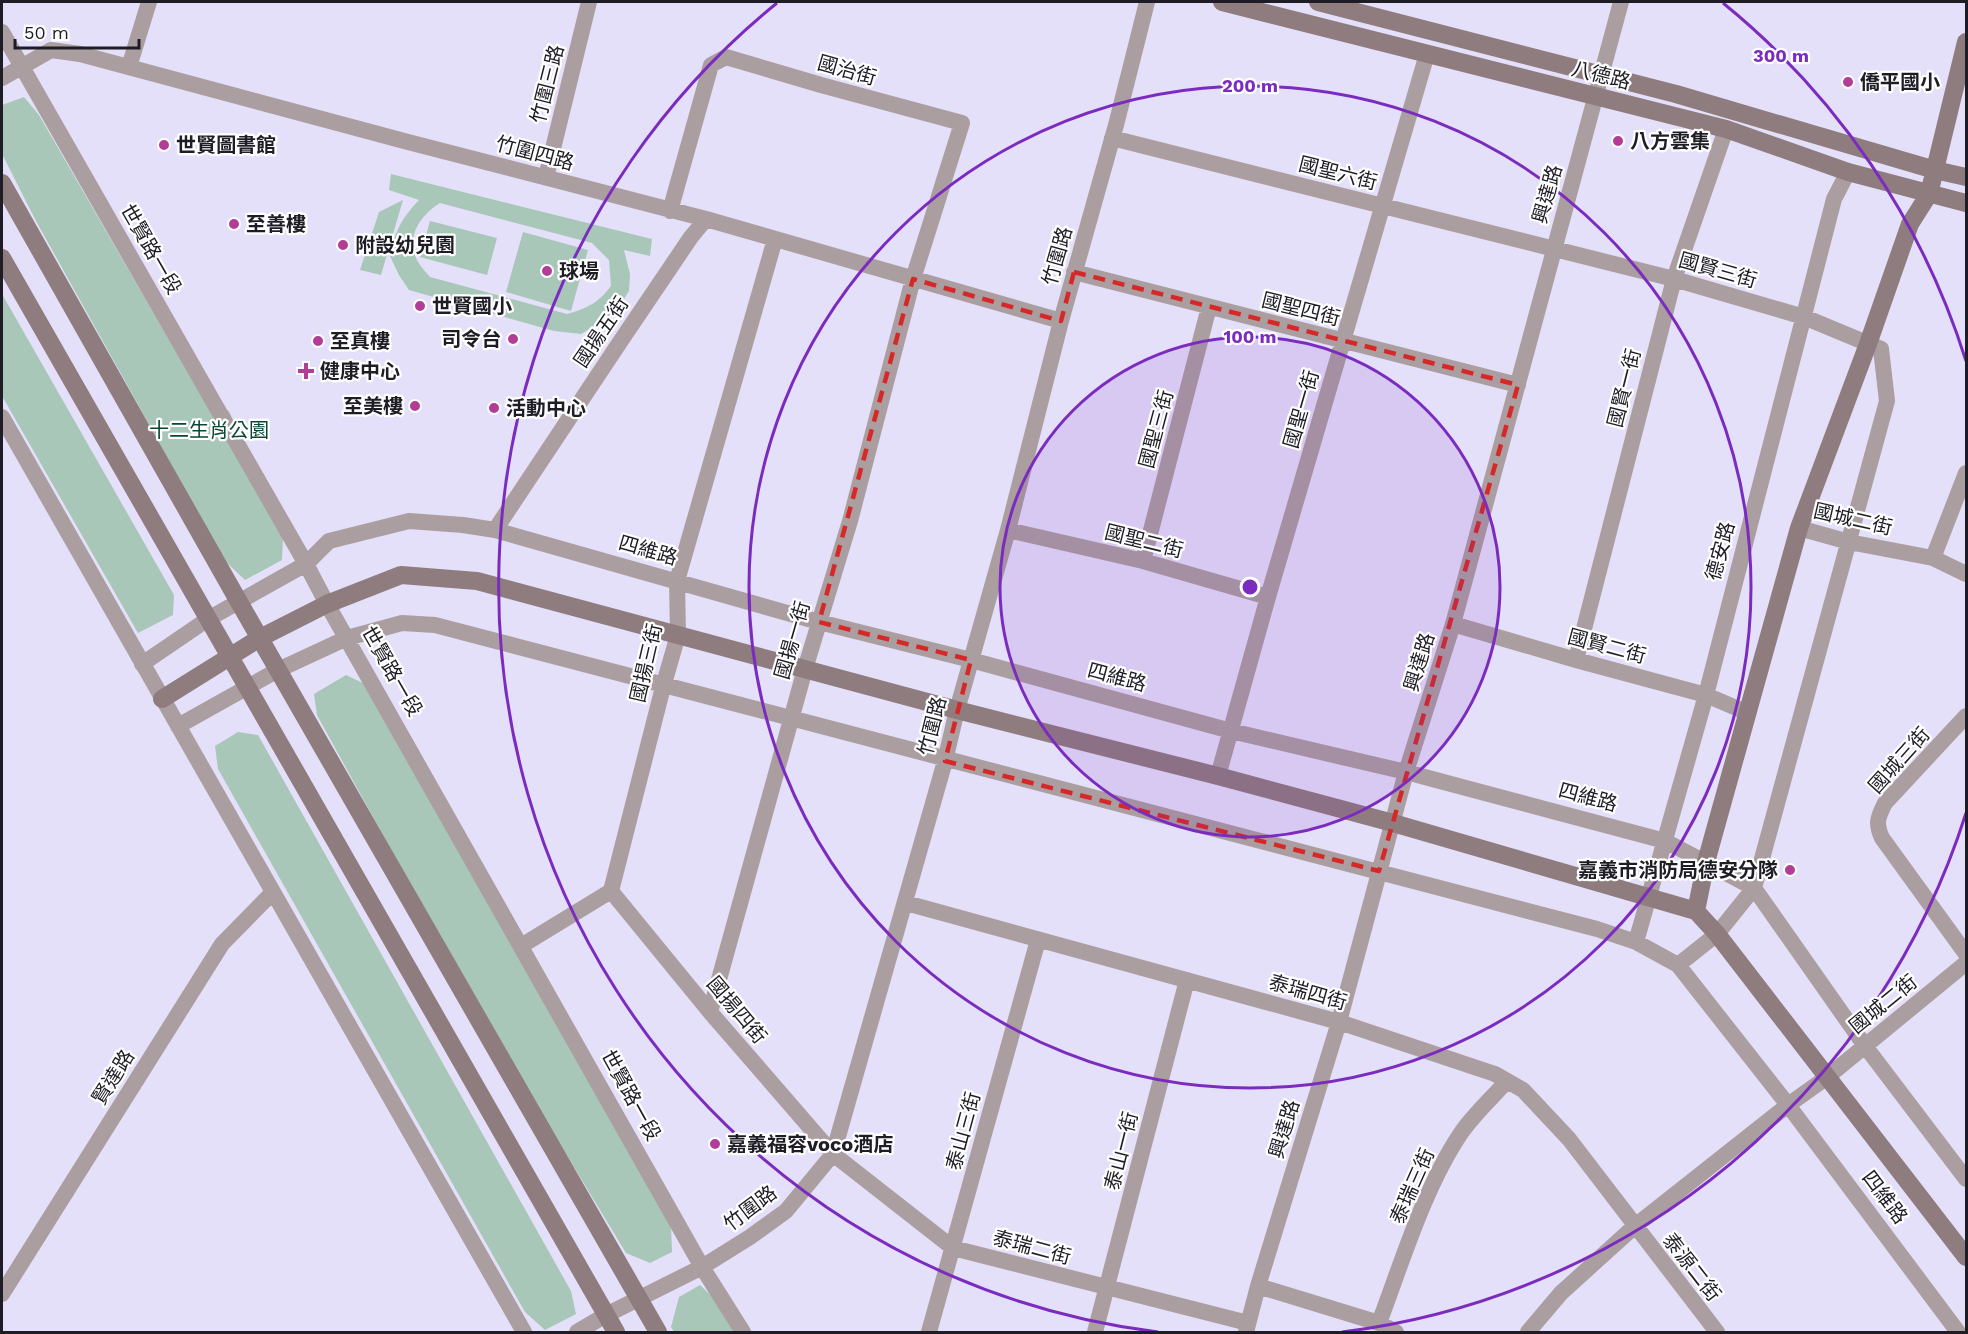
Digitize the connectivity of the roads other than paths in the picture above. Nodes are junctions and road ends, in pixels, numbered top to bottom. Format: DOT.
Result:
graph roads {
  1 [pos="149,2"];
  2 [pos="589,2"];
  3 [pos="1147,2"];
  4 [pos="1221,2"];
  5 [pos="1318,2"];
  6 [pos="1621,2"];
  7 [pos="2,32"];
  8 [pos="1966,42"];
  9 [pos="1427,54"];
  10 [pos="21,66"];
  11 [pos="129,67"];
  12 [pos="1602,75"];
  13 [pos="2,78"];
  14 [pos="1596,98"];
  15 [pos="1726,129"];
  16 [pos="1112,138"];
  17 [pos="1935,170"];
  18 [pos="1848,172"];
  19 [pos="546,177"];
  20 [pos="1966,177"];
  21 [pos="2,183"];
  22 [pos="1929,194"];
  23 [pos="1966,203"];
  24 [pos="1384,206"];
  25 [pos="670,211"];
  26 [pos="706,219"];
  27 [pos="775,239"];
  28 [pos="1553,249"];
  29 [pos="2,258"];
  30 [pos="1074,272"];
  31 [pos="913,279"];
  32 [pos="1674,279"];
  33 [pos="1209,308"];
  34 [pos="1804,317"];
  35 [pos="1061,321"];
  36 [pos="1343,342"];
  37 [pos="1868,344"];
  38 [pos="1518,385"];
  39 [pos="2,417"];
  40 [pos="1966,473"];
  41 [pos="1799,528"];
  42 [pos="1008,530"];
  43 [pos="495,531"];
  44 [pos="1849,542"];
  45 [pos="1932,558"];
  46 [pos="1143,561"];
  47 [pos="306,564"];
  48 [pos="1966,574"];
  49 [pos="677,581"];
  50 [pos="1268,597"];
  51 [pos="239,602"];
  52 [pos="327,604"];
  53 [pos="208,619"];
  54 [pos="819,622"];
  55 [pos="1453,624"];
  56 [pos="678,635"];
  57 [pos="260,638"];
  58 [pos="347,638"];
  59 [pos="230,657"];
  60 [pos="971,660"];
  61 [pos="1576,660"];
  62 [pos="142,664"];
  63 [pos="805,669"];
  64 [pos="278,670"];
  65 [pos="663,687"];
  66 [pos="247,688"];
  67 [pos="1706,695"];
  68 [pos="162,699"];
  69 [pos="957,710"];
  70 [pos="1748,713"];
  71 [pos="1966,716"];
  72 [pos="792,718"];
  73 [pos="178,726"];
  74 [pos="1231,731"];
  75 [pos="945,760"];
  76 [pos="1406,772"];
  77 [pos="1218,776"];
  78 [pos="1393,823"];
  79 [pos="1665,841"];
  80 [pos="1706,862"];
  81 [pos="1378,871"];
  82 [pos="1754,888"];
  83 [pos="611,891"];
  84 [pos="273,892"];
  85 [pos="1649,897"];
  86 [pos="906,903"];
  87 [pos="1696,911"];
  88 [pos="1717,934"];
  89 [pos="1038,940"];
  90 [pos="1636,942"];
  91 [pos="521,946"];
  92 [pos="1966,954"];
  93 [pos="1966,963"];
  94 [pos="1678,965"];
  95 [pos="1187,980"];
  96 [pos="710,1012"];
  97 [pos="1339,1022"];
  98 [pos="1865,1046"];
  99 [pos="1826,1078"];
  100 [pos="1507,1081"];
  101 [pos="1788,1105"];
  102 [pos="833,1154"];
  103 [pos="1966,1179"];
  104 [pos="1635,1226"];
  105 [pos="953,1248"];
  106 [pos="1966,1257"];
  107 [pos="702,1267"];
  108 [pos="1258,1286"];
  109 [pos="1107,1289"];
  110 [pos="2,1294"];
  111 [pos="639,1298"];
  112 [pos="606,1315"];
  113 [pos="1379,1323"];
  114 [pos="1247,1328"];
  115 [pos="524,1332"];
  116 [pos="577,1332"];
  117 [pos="616,1332"];
  118 [pos="658,1332"];
  119 [pos="743,1332"];
  120 [pos="929,1332"];
  121 [pos="1095,1332"];
  122 [pos="1396,1332"];
  123 [pos="1528,1332"];
  124 [pos="1717,1332"];
  125 [pos="1958,1332"];
  1 -- 11 [label="street"];
  2 -- 19 [label="street, 竹圍三路"];
  3 -- 16 [label="street, 竹圍路"];
  4 -- 9 [label="street, 八德路"];
  5 -- 12 [label="street, 八德路"];
  6 -- 12 [label="street, 興達路"];
  7 -- 10 [label="street, 世賢路一段"];
  8 -- 17 [label="street"];
  9 -- 14 [label="street, 八德路"];
  9 -- 24 [label="street, 國聖一街"];
  10 -- 11 [label="street, 竹圍四路"];
  10 -- 13 [label="street, 竹圍四路"];
  10 -- 47 [label="street, 世賢路一段"];
  11 -- 19 [label="street, 竹圍四路"];
  12 -- 14 [label="street, 興達路"];
  12 -- 17 [label="street, 八德路"];
  14 -- 15 [label="street, 八德路"];
  14 -- 28 [label="street, 興達路"];
  15 -- 18 [label="street, 八德路"];
  15 -- 32 [label="street, 國賢一街"];
  16 -- 24 [label="street, 國聖六街"];
  16 -- 30 [label="street, 竹圍路"];
  17 -- 20 [label="street, 八德路"];
  17 -- 22 [label="street"];
  18 -- 22 [label="street, 八德路"];
  18 -- 34 [label="street, 德安路"];
  19 -- 25 [label="street, 竹圍四路"];
  21 -- 51 [label="street"];
  22 -- 23 [label="street, 八德路"];
  22 -- 37 [label="street"];
  24 -- 28 [label="street, 國聖六街"];
  24 -- 36 [label="street, 國聖一街"];
  25 -- 26 [label="street, 竹圍四路"];
  25 -- 31 [label="street, 國治街"];
  26 -- 27 [label="street, 竹圍四路"];
  26 -- 43 [label="street, 國揚五街"];
  27 -- 31 [label="street, 竹圍四路"];
  27 -- 49 [label="street, 國揚三街"];
  28 -- 32 [label="street, 國賢三街"];
  28 -- 38 [label="street, 興達路"];
  29 -- 53 [label="street"];
  30 -- 33 [label="street, 國聖四街"];
  30 -- 35 [label="street, 竹圍路"];
  31 -- 35 [label="street, 竹圍四路"];
  31 -- 54 [label="street, 國揚一街"];
  32 -- 34 [label="street, 國賢三街"];
  32 -- 61 [label="street, 國賢一街"];
  33 -- 36 [label="street, 國聖四街"];
  33 -- 46 [label="street, 國聖三街"];
  34 -- 37 [label="street, 國賢三街"];
  34 -- 67 [label="street, 德安路"];
  35 -- 42 [label="street, 竹圍路"];
  36 -- 38 [label="street, 國聖四街"];
  36 -- 50 [label="street, 國聖一街"];
  37 -- 41 [label="street"];
  37 -- 44 [label="street"];
  38 -- 55 [label="street, 興達路"];
  39 -- 62 [label="street"];
  40 -- 45 [label="street"];
  41 -- 44 [label="street, 國城二街"];
  41 -- 70 [label="street"];
  42 -- 46 [label="street, 國聖二街"];
  42 -- 60 [label="street, 竹圍路"];
  43 -- 47 [label="street, 四維路"];
  43 -- 49 [label="street, 四維路"];
  44 -- 45 [label="street, 國城二街"];
  44 -- 82 [label="street"];
  45 -- 48 [label="street, 國城二街"];
  46 -- 50 [label="street, 國聖二街"];
  47 -- 51 [label="street, 四維路"];
  47 -- 52 [label="street, 世賢路一段"];
  49 -- 54 [label="street, 四維路"];
  49 -- 56 [label="street, 國揚三街"];
  50 -- 74 [label="street, 國聖一街"];
  51 -- 53 [label="street, 四維路"];
  51 -- 57 [label="street"];
  52 -- 56 [label="street"];
  52 -- 57 [label="street"];
  52 -- 58 [label="street, 世賢路一段"];
  53 -- 59 [label="street"];
  53 -- 62 [label="street, 四維路"];
  54 -- 60 [label="street, 四維路"];
  54 -- 63 [label="street, 國揚一街"];
  55 -- 61 [label="street, 國賢二街"];
  55 -- 76 [label="street, 興達路"];
  56 -- 63 [label="street"];
  56 -- 65 [label="street, 國揚三街"];
  57 -- 59 [label="street"];
  57 -- 64 [label="street"];
  58 -- 64 [label="street, 四維路"];
  58 -- 65 [label="street, 四維路"];
  58 -- 91 [label="street, 世賢路一段"];
  59 -- 66 [label="street"];
  59 -- 68 [label="street"];
  60 -- 69 [label="street, 竹圍路"];
  60 -- 74 [label="street, 四維路"];
  61 -- 67 [label="street, 國賢二街"];
  62 -- 68 [label="street"];
  63 -- 69 [label="street"];
  63 -- 72 [label="street, 國揚一街"];
  64 -- 66 [label="street, 四維路"];
  64 -- 111 [label="street"];
  65 -- 72 [label="street, 四維路"];
  65 -- 83 [label="street, 國揚三街"];
  66 -- 73 [label="street, 四維路"];
  66 -- 112 [label="street"];
  67 -- 70 [label="street, 國賢二街"];
  67 -- 79 [label="street, 德安路"];
  68 -- 73 [label="street"];
  69 -- 75 [label="street, 竹圍路"];
  69 -- 77 [label="street"];
  70 -- 80 [label="street"];
  71 -- 92 [label="street, 國城三街"];
  72 -- 75 [label="street, 四維路"];
  72 -- 96 [label="street, 國揚一街"];
  73 -- 84 [label="street"];
  74 -- 76 [label="street, 四維路"];
  74 -- 77 [label="street, 國聖一街"];
  75 -- 81 [label="street, 四維路"];
  75 -- 86 [label="street, 竹圍路"];
  76 -- 78 [label="street, 興達路"];
  76 -- 79 [label="street, 四維路"];
  77 -- 78 [label="street"];
  78 -- 81 [label="street, 興達路"];
  78 -- 85 [label="street"];
  79 -- 80 [label="street, 四維路"];
  79 -- 85 [label="street, 德安路"];
  80 -- 82 [label="street, 四維路"];
  80 -- 87 [label="street"];
  81 -- 90 [label="street, 四維路"];
  81 -- 97 [label="street, 興達路"];
  82 -- 88 [label="street"];
  82 -- 98 [label="street, 四維路"];
  83 -- 91 [label="street"];
  83 -- 96 [label="street, 國揚四街"];
  84 -- 110 [label="street, 賢達路"];
  84 -- 115 [label="street"];
  85 -- 87 [label="street"];
  85 -- 90 [label="street, 德安路"];
  86 -- 89 [label="street, 泰瑞四街"];
  86 -- 102 [label="street, 竹圍路"];
  87 -- 88 [label="street, 四維路"];
  88 -- 94 [label="street"];
  88 -- 99 [label="street, 四維路"];
  89 -- 95 [label="street, 泰瑞四街"];
  89 -- 105 [label="street, 泰山三街"];
  90 -- 94 [label="street, 四維路"];
  91 -- 107 [label="street, 世賢路一段"];
  93 -- 98 [label="street, 國城二街"];
  94 -- 101 [label="street, 四維路"];
  95 -- 97 [label="street, 泰瑞四街"];
  95 -- 109 [label="street, 泰山一街"];
  96 -- 102 [label="street, 國揚四街"];
  97 -- 100 [label="street, 泰瑞四街"];
  97 -- 108 [label="street, 興達路"];
  98 -- 99 [label="street, 國城二街"];
  98 -- 103 [label="street, 四維路"];
  99 -- 101 [label="street, 國城二街"];
  99 -- 106 [label="street, 四維路"];
  100 -- 104 [label="street, 泰瑞四街"];
  100 -- 113 [label="street, 泰瑞三街"];
  101 -- 104 [label="street, 國城二街"];
  101 -- 125 [label="street, 四維路"];
  102 -- 105 [label="street, 泰瑞二街"];
  102 -- 107 [label="street, 竹圍路"];
  104 -- 123 [label="street, 國城二街"];
  104 -- 124 [label="street, 泰源二街"];
  105 -- 109 [label="street, 泰瑞二街"];
  105 -- 120 [label="street, 泰山三街"];
  107 -- 111 [label="street, 竹圍路"];
  107 -- 119 [label="street, 世賢路一段"];
  108 -- 113 [label="street"];
  108 -- 114 [label="street, 興達路"];
  109 -- 114 [label="street, 泰瑞二街"];
  109 -- 121 [label="street, 泰山一街"];
  111 -- 112 [label="street, 竹圍路"];
  111 -- 118 [label="street"];
  112 -- 116 [label="street, 竹圍路"];
  112 -- 117 [label="street"];
  113 -- 122 [label="street"];
}
